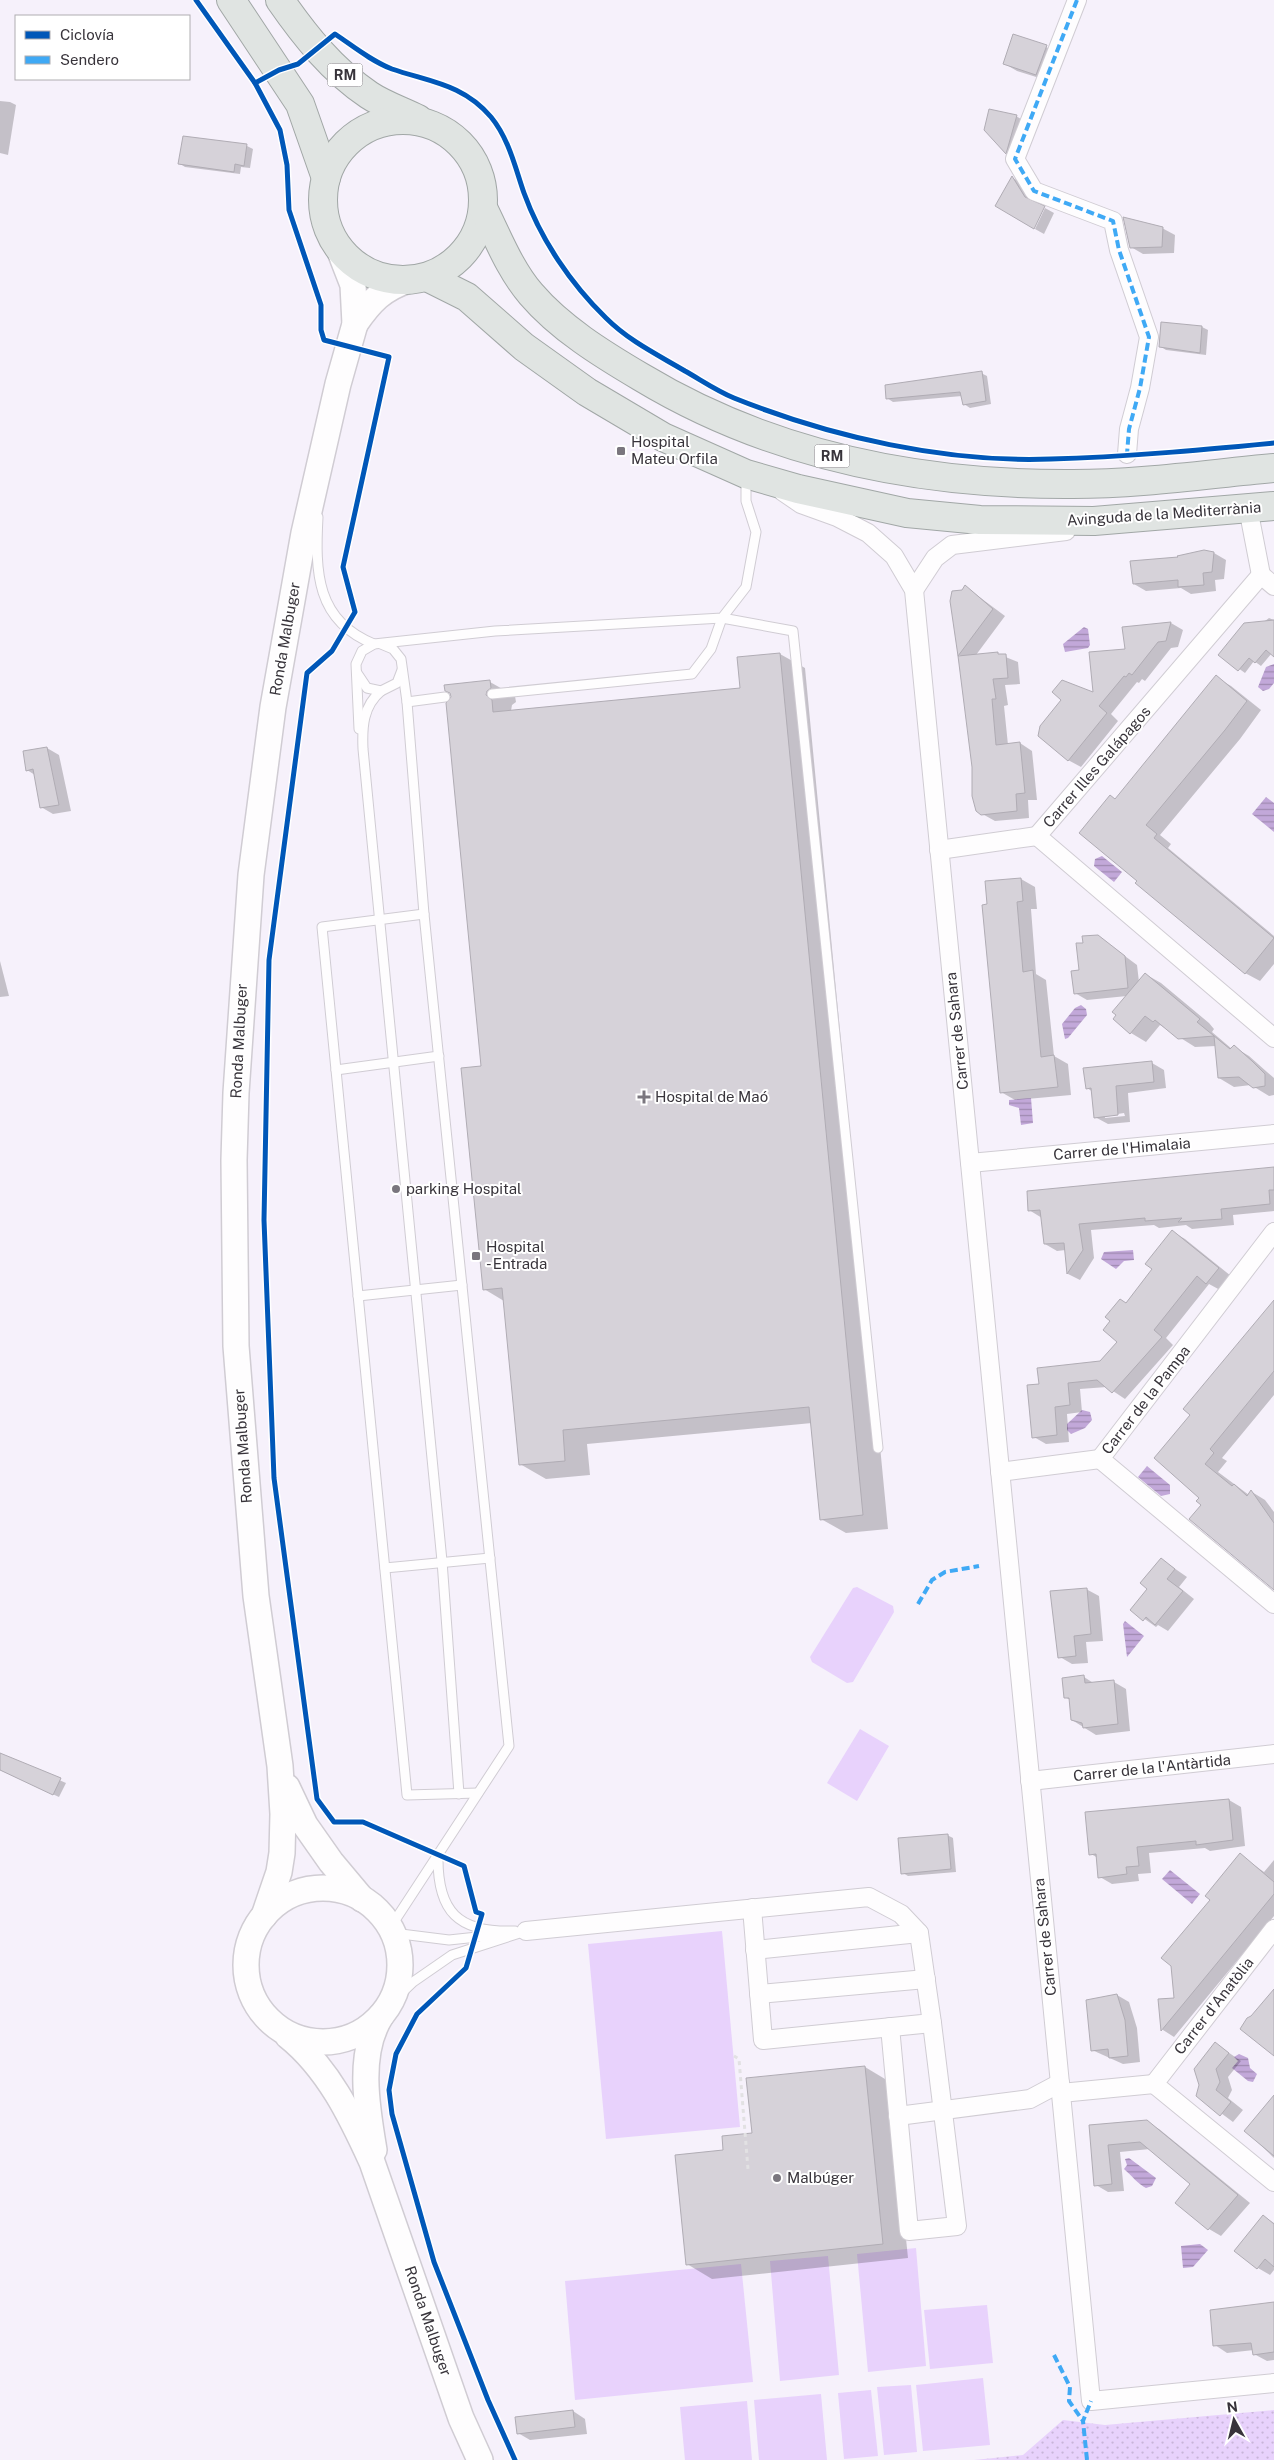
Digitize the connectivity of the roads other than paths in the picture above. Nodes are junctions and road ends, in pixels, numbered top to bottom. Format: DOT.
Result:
graph roads {
  1 [pos="231,0"];
  2 [pos="280,0"];
  3 [pos="1077,0"];
  4 [pos="430,125"];
  5 [pos="326,178"];
  6 [pos="483,208"];
  7 [pos="339,249"];
  8 [pos="418,278"];
  9 [pos="354,324"];
  10 [pos="326,439"];
  11 [pos="1127,454"];
  12 [pos="1274,468"];
  13 [pos="757,478"];
  14 [pos="1261,507"];
  15 [pos="1094,521"];
  16 [pos="1267,580"];
  17 [pos="914,590"];
  18 [pos="722,618"];
  19 [pos="377,644"];
  20 [pos="402,665"];
  21 [pos="356,671"];
  22 [pos="381,690"];
  23 [pos="492,694"];
  24 [pos="445,697"];
  25 [pos="407,702"];
  26 [pos="363,749"];
  27 [pos="1037,836"];
  28 [pos="940,850"];
  29 [pos="424,914"];
  30 [pos="379,920"];
  31 [pos="1274,1038"];
  32 [pos="439,1056"];
  33 [pos="393,1062"];
  34 [pos="336,1070"];
  35 [pos="1274,1134"];
  36 [pos="970,1163"];
  37 [pos="1274,1232"];
  38 [pos="462,1285"];
  39 [pos="415,1291"];
  40 [pos="358,1296"];
  41 [pos="878,1448"];
  42 [pos="1100,1459"];
  43 [pos="1000,1472"];
  44 [pos="490,1558"];
  45 [pos="442,1561"];
  46 [pos="385,1568"];
  47 [pos="1274,1604"];
  48 [pos="1274,1754"];
  49 [pos="280,1766"];
  50 [pos="1030,1782"];
  51 [pos="478,1793"];
  52 [pos="459,1794"];
  53 [pos="438,1854"];
  54 [pos="363,1900"];
  55 [pos="752,1908"];
  56 [pos="264,1916"];
  57 [pos="1274,1929"];
  58 [pos="392,1930"];
  59 [pos="526,1931"];
  60 [pos="919,1933"];
  61 [pos="755,1950"];
  62 [pos="926,1980"];
  63 [pos="759,1994"];
  64 [pos="386,2010"];
  65 [pos="932,2023"];
  66 [pos="890,2028"];
  67 [pos="284,2032"];
  68 [pos="1154,2084"];
  69 [pos="1060,2088"];
  70 [pos="1030,2099"];
  71 [pos="943,2110"];
  72 [pos="1062,2112"];
  73 [pos="898,2116"];
  74 [pos="380,2180"];
  75 [pos="1274,2182"];
  76 [pos="1274,2383"];
  77 [pos="480,2460"];
  1 -- 5 [label="main road, RM"];
  2 -- 4 [label="main road, RM"];
  3 -- 11 [label="street"];
  4 -- 5 [label="main road, RM"];
  4 -- 6 [label="main road, RM"];
  5 -- 7 [label="main road, RM"];
  6 -- 8 [label="main road, RM"];
  6 -- 12 [label="main road, RM"];
  7 -- 8 [label="main road, RM"];
  7 -- 9 [label="street, Ronda Malbuger"];
  8 -- 9 [label="street, Ronda Malbuger"];
  8 -- 13 [label="main road, Avinguda de la Mediterrània / RM"];
  9 -- 10 [label="street, Ronda Malbuger"];
  10 -- 19 [label="lane"];
  10 -- 49 [label="street, Ronda Malbuger"];
  13 -- 15 [label="main road, Avinguda de la Mediterrània / RM"];
  13 -- 17 [label="street, Carrer de Sahara"];
  13 -- 18 [label="lane"];
  14 -- 15 [label="main road, Avinguda de la Mediterrània / RM"];
  14 -- 16 [label="street, Carrer Illes Galápagos"];
  15 -- 17 [label="street"];
  16 -- 27 [label="street, Carrer Illes Galápagos"];
  17 -- 28 [label="street, Carrer de Sahara"];
  18 -- 19 [label="lane"];
  18 -- 23 [label="lane"];
  18 -- 41 [label="lane"];
  19 -- 20 [label="lane"];
  19 -- 21 [label="lane"];
  20 -- 22 [label="lane"];
  20 -- 25 [label="lane"];
  21 -- 22 [label="lane"];
  21 -- 26 [label="lane"];
  22 -- 26 [label="lane"];
  24 -- 25 [label="lane"];
  25 -- 29 [label="lane"];
  26 -- 30 [label="lane"];
  27 -- 28 [label="street"];
  27 -- 31 [label="street, Carrer Illes Galápagos"];
  28 -- 36 [label="street, Carrer de Sahara"];
  29 -- 30 [label="lane"];
  29 -- 32 [label="lane"];
  30 -- 33 [label="lane"];
  30 -- 34 [label="lane"];
  32 -- 33 [label="lane"];
  32 -- 38 [label="lane"];
  33 -- 34 [label="lane"];
  33 -- 39 [label="lane"];
  34 -- 40 [label="lane"];
  35 -- 36 [label="street, Carrer de l'Himalaia"];
  36 -- 43 [label="street, Carrer de Sahara"];
  37 -- 42 [label="street, Carrer de la Pampa"];
  38 -- 39 [label="lane"];
  38 -- 44 [label="lane"];
  39 -- 40 [label="lane"];
  39 -- 45 [label="lane"];
  40 -- 46 [label="lane"];
  42 -- 43 [label="street"];
  42 -- 47 [label="street, Carrer de la Pampa"];
  43 -- 50 [label="street, Carrer de Sahara"];
  44 -- 45 [label="lane"];
  44 -- 51 [label="lane"];
  45 -- 46 [label="lane"];
  45 -- 52 [label="lane"];
  46 -- 52 [label="lane"];
  48 -- 50 [label="street, Carrer de la l'Antàrtida"];
  49 -- 54 [label="street, Ronda Malbuger"];
  49 -- 56 [label="street, Ronda Malbuger"];
  50 -- 69 [label="street, Carrer de Sahara"];
  51 -- 52 [label="lane"];
  51 -- 53 [label="lane"];
  53 -- 58 [label="lane"];
  53 -- 59 [label="lane"];
  54 -- 56 [label="street"];
  54 -- 58 [label="street"];
  55 -- 59 [label="street"];
  55 -- 60 [label="street"];
  55 -- 61 [label="street"];
  56 -- 67 [label="street"];
  57 -- 68 [label="street, Carrer d'Anatòlia"];
  58 -- 59 [label="lane"];
  58 -- 64 [label="street"];
  59 -- 64 [label="lane"];
  60 -- 61 [label="street"];
  60 -- 62 [label="street"];
  61 -- 63 [label="street"];
  62 -- 63 [label="street"];
  62 -- 65 [label="street"];
  63 -- 66 [label="street"];
  64 -- 67 [label="street"];
  64 -- 74 [label="street, Ronda Malbuger"];
  65 -- 66 [label="street"];
  65 -- 71 [label="street"];
  66 -- 73 [label="street"];
  67 -- 74 [label="street, Ronda Malbuger"];
  68 -- 69 [label="street"];
  68 -- 75 [label="street"];
  69 -- 70 [label="street"];
  69 -- 72 [label="street, Carrer de Sahara"];
  70 -- 71 [label="street"];
  70 -- 72 [label="street"];
  71 -- 73 [label="street"];
  71 -- 73 [label="street"];
  72 -- 76 [label="street, Carrer de Sahara"];
  74 -- 77 [label="street, Ronda Malbuger"];
}
